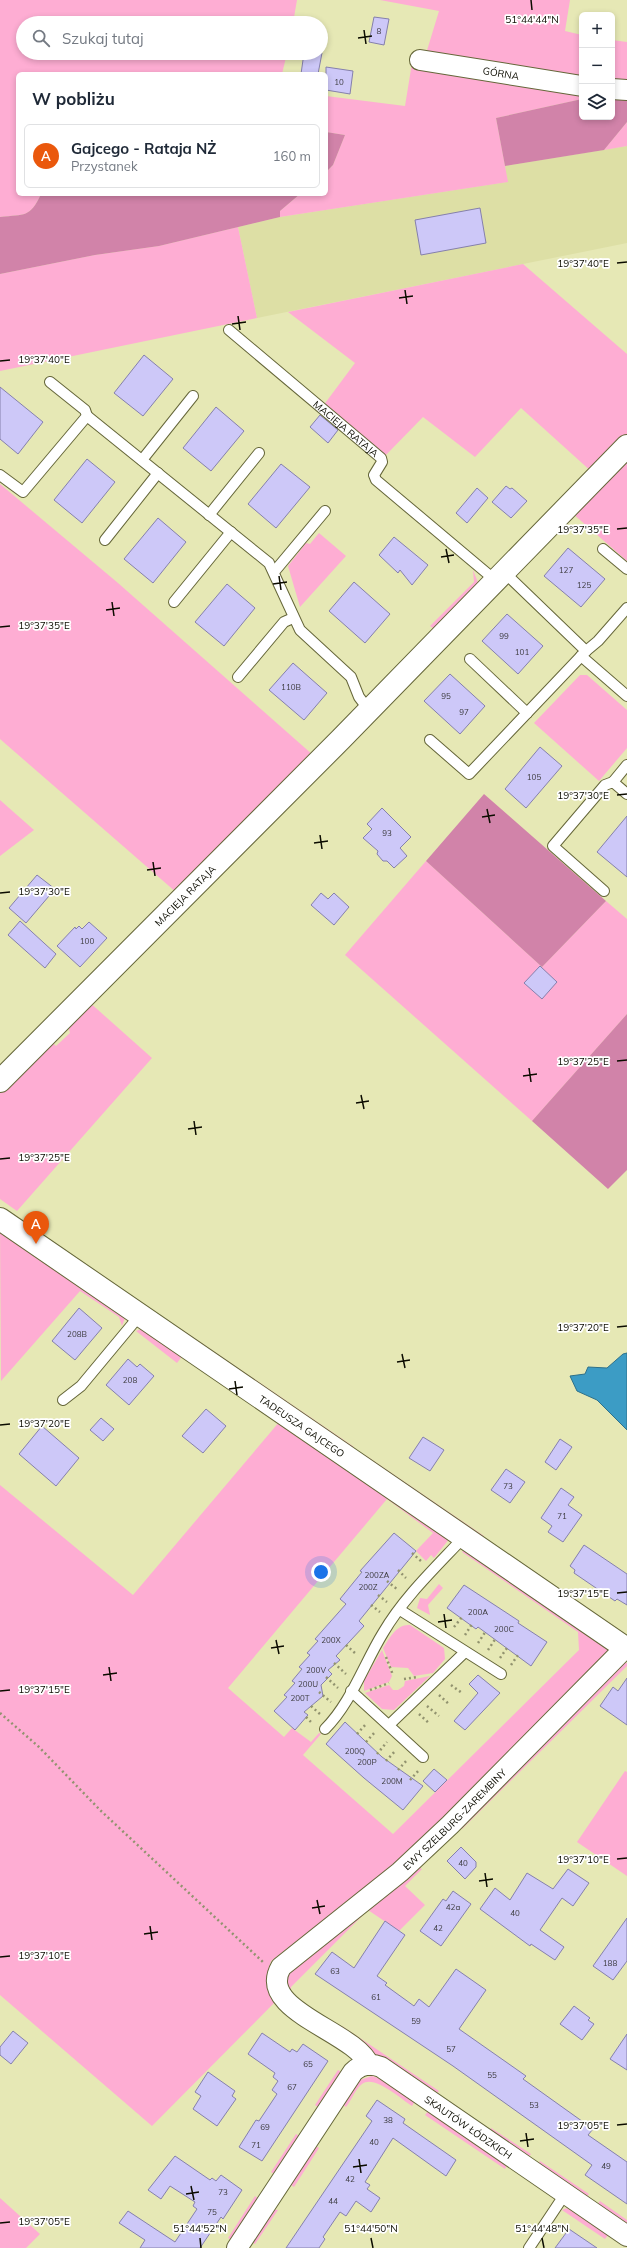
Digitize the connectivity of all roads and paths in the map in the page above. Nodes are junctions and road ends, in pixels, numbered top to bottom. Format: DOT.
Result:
graph roads {
  1 [pos="420,60"];
  2 [pos="579,86"];
  3 [pos="615,89"];
  4 [pos="627,90"];
  5 [pos="229,330"];
  6 [pos="50,382"];
  7 [pos="193,396"];
  8 [pos="87,416"];
  9 [pos="627,446"];
  10 [pos="259,454"];
  11 [pos="142,460"];
  12 [pos="158,473"];
  13 [pos="0,475"];
  14 [pos="325,511"];
  15 [pos="210,514"];
  16 [pos="231,532"];
  17 [pos="105,540"];
  18 [pos="603,549"];
  19 [pos="627,569"];
  20 [pos="274,572"];
  21 [pos="500,576"];
  22 [pos="174,602"];
  23 [pos="627,608"];
  24 [pos="293,618"];
  25 [pos="583,654"];
  26 [pos="470,659"];
  27 [pos="238,677"];
  28 [pos="627,696"];
  29 [pos="369,710"];
  30 [pos="527,713"];
  31 [pos="430,740"];
  32 [pos="627,765"];
  33 [pos="613,782"];
  34 [pos="627,794"];
  35 [pos="604,891"];
  36 [pos="0,1081"];
  37 [pos="0,1219"];
  38 [pos="140,1315"];
  39 [pos="63,1400"];
  40 [pos="464,1537"];
  41 [pos="412,1553"];
  42 [pos="426,1565"];
  43 [pos="398,1570"];
  44 [pos="387,1581"];
  45 [pos="411,1582"];
  46 [pos="401,1593"];
  47 [pos="378,1594"];
  48 [pos="371,1605"];
  49 [pos="395,1607"];
  50 [pos="383,1614"];
  51 [pos="462,1617"];
  52 [pos="472,1624"];
  53 [pos="486,1631"];
  54 [pos="450,1632"];
  55 [pos="496,1638"];
  56 [pos="461,1640"];
  57 [pos="346,1645"];
  58 [pos="626,1648"];
  59 [pos="470,1650"];
  60 [pos="484,1655"];
  61 [pos="360,1656"];
  62 [pos="334,1663"];
  63 [pos="502,1674"];
  64 [pos="349,1676"];
  65 [pos="326,1678"];
  66 [pos="448,1682"];
  67 [pos="346,1690"];
  68 [pos="319,1692"];
  69 [pos="436,1693"];
  70 [pos="462,1693"];
  71 [pos="333,1704"];
  72 [pos="424,1704"];
  73 [pos="450,1705"];
  74 [pos="311,1706"];
  75 [pos="416,1712"];
  76 [pos="0,1713"];
  77 [pos="439,1716"];
  78 [pos="325,1718"];
  79 [pos="370,1720"];
  80 [pos="430,1724"];
  81 [pos="384,1727"];
  82 [pos="325,1729"];
  83 [pos="357,1734"];
  84 [pos="390,1738"];
  85 [pos="366,1742"];
  86 [pos="399,1746"];
  87 [pos="377,1754"];
  88 [pos="411,1757"];
  89 [pos="423,1757"];
  90 [pos="386,1761"];
  91 [pos="398,1770"];
  92 [pos="276,1980"];
  93 [pos="369,2065"];
  94 [pos="565,2194"];
  95 [pos="627,2236"];
  96 [pos="237,2248"];
  97 [pos="529,2248"];
  1 -- 2 [label="street, GÓRNA"];
  3 -- 4 [label="street"];
  5 -- 21 [label="lane, MACIEJA RATAJA"];
  6 -- 8 [label="lane"];
  7 -- 11 [label="lane"];
  8 -- 11 [label="lane"];
  8 -- 13 [label="lane"];
  9 -- 21 [label="street, MACIEJA RATAJA"];
  10 -- 15 [label="lane"];
  11 -- 12 [label="lane"];
  12 -- 15 [label="lane"];
  12 -- 17 [label="lane"];
  14 -- 20 [label="lane"];
  15 -- 16 [label="lane"];
  16 -- 20 [label="lane"];
  16 -- 22 [label="lane"];
  18 -- 19 [label="lane"];
  20 -- 24 [label="lane"];
  21 -- 25 [label="lane, MACIEJA RATAJA"];
  21 -- 29 [label="street, MACIEJA RATAJA"];
  23 -- 25 [label="lane"];
  24 -- 27 [label="lane"];
  24 -- 29 [label="lane"];
  25 -- 28 [label="lane, MACIEJA RATAJA"];
  25 -- 30 [label="lane"];
  26 -- 30 [label="lane"];
  29 -- 36 [label="street, MACIEJA RATAJA"];
  30 -- 31 [label="lane"];
  32 -- 33 [label="lane"];
  33 -- 34 [label="lane"];
  33 -- 35 [label="lane"];
  37 -- 38 [label="street, TADEUSZA GAJCEGO"];
  38 -- 39 [label="lane"];
  38 -- 40 [label="street, TADEUSZA GAJCEGO"];
  40 -- 49 [label="lane"];
  40 -- 58 [label="street, TADEUSZA GAJCEGO"];
  41 -- 42 [label="path"];
  43 -- 45 [label="path"];
  44 -- 46 [label="path"];
  47 -- 49 [label="path"];
  48 -- 50 [label="path"];
  49 -- 59 [label="lane"];
  49 -- 67 [label="lane"];
  51 -- 54 [label="path"];
  52 -- 56 [label="path"];
  53 -- 59 [label="path"];
  55 -- 60 [label="path"];
  57 -- 61 [label="path"];
  58 -- 92 [label="street, EWY SZELBURG-ZAREMBINY"];
  59 -- 63 [label="lane"];
  59 -- 81 [label="lane"];
  62 -- 64 [label="path"];
  65 -- 67 [label="path"];
  66 -- 70 [label="path"];
  67 -- 81 [label="lane"];
  67 -- 82 [label="lane"];
  68 -- 71 [label="path"];
  69 -- 73 [label="path"];
  72 -- 77 [label="path"];
  74 -- 78 [label="path"];
  75 -- 80 [label="path"];
  76 -- 92 [label="path"];
  79 -- 83 [label="path"];
  81 -- 85 [label="path"];
  81 -- 89 [label="lane"];
  84 -- 87 [label="path"];
  86 -- 90 [label="path"];
  88 -- 91 [label="path"];
  92 -- 93 [label="street"];
  93 -- 94 [label="street, SKAUTÓW ŁÓDZKICH"];
  93 -- 96 [label="street"];
  94 -- 95 [label="street, SKAUTÓW ŁÓDZKICH"];
  94 -- 97 [label="lane"];
}
